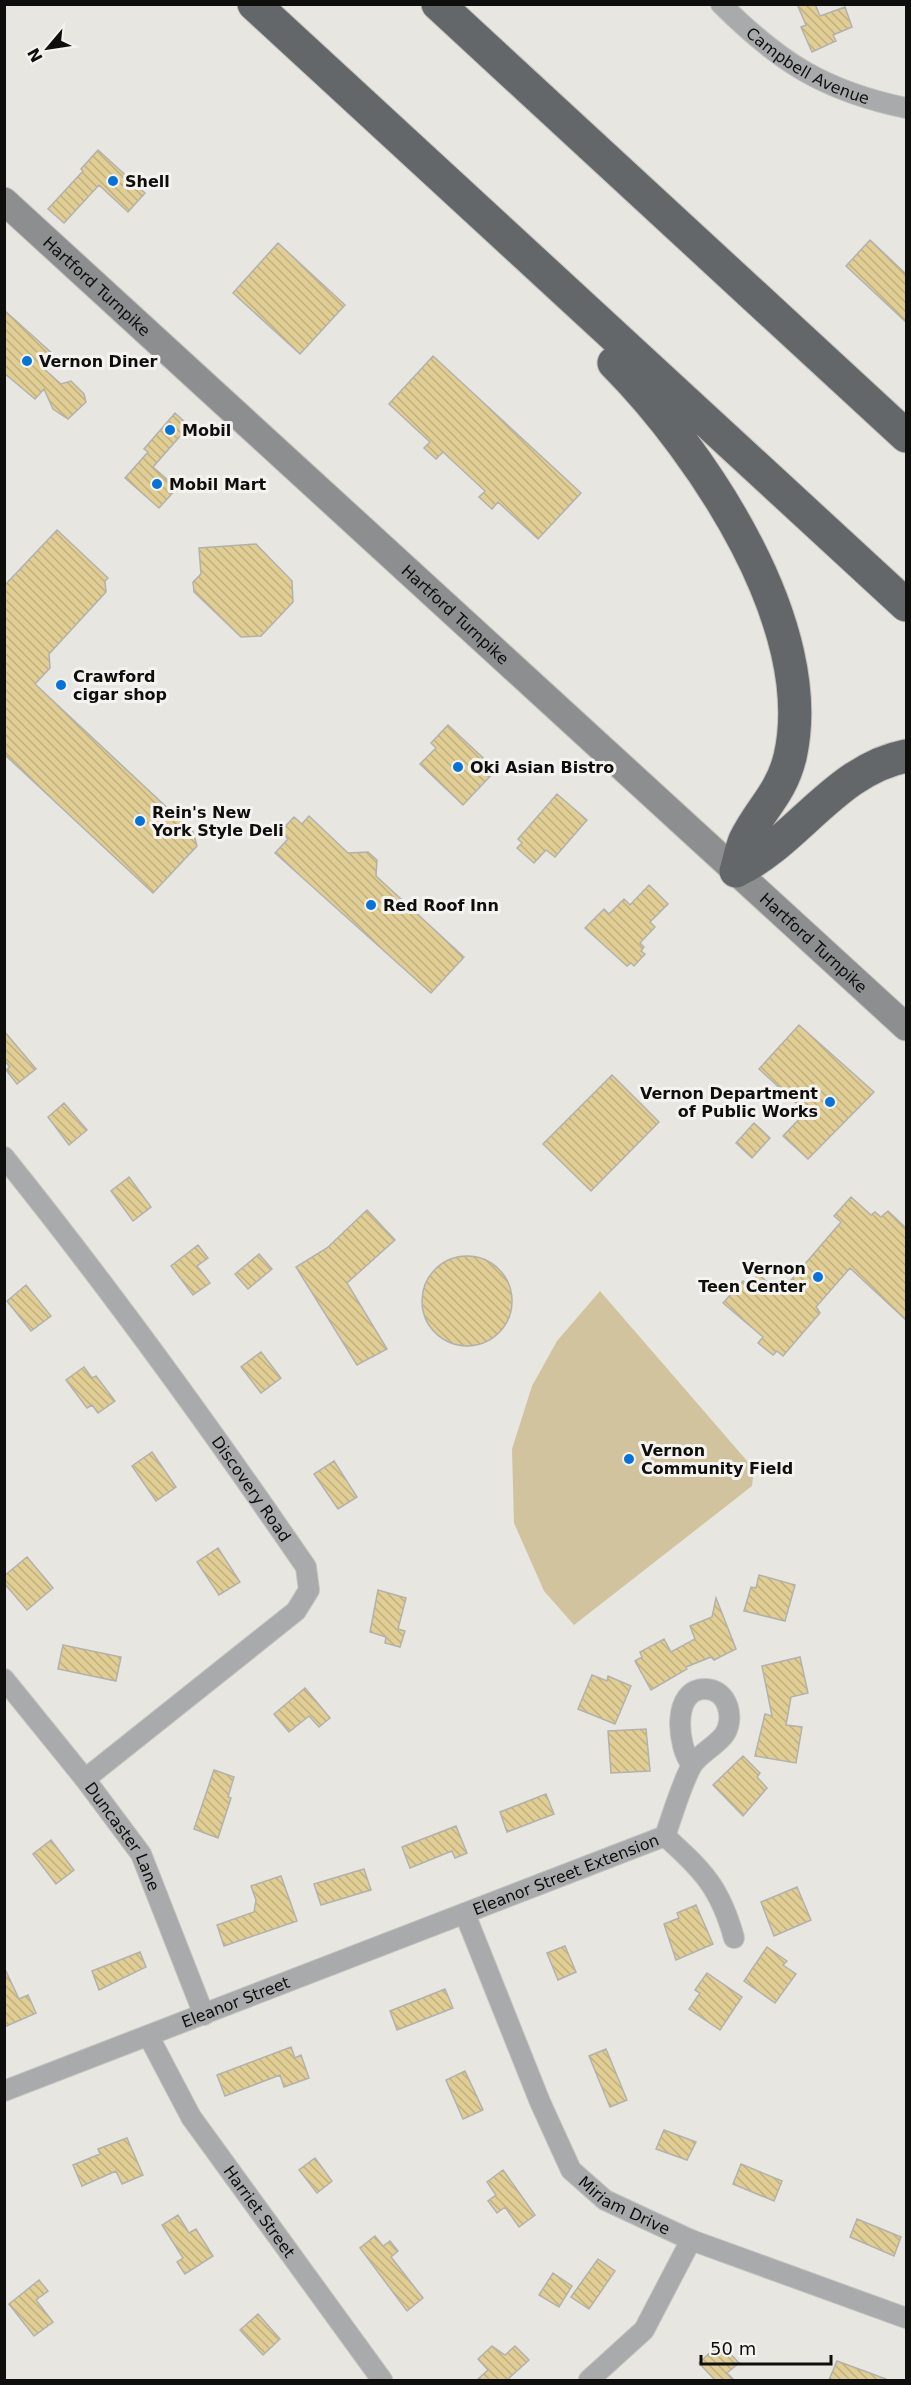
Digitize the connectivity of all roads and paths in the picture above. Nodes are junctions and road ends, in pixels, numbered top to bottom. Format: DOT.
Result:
graph roads {
  1 [pos="254,4"];
  2 [pos="438,4"];
  3 [pos="721,4"];
  4 [pos="906,108"];
  5 [pos="4,201"];
  6 [pos="553,280"];
  7 [pos="906,436"];
  8 [pos="906,605"];
  9 [pos="906,756"];
  10 [pos="736,871"];
  11 [pos="906,1027"];
  12 [pos="4,1157"];
  13 [pos="4,1679"];
  14 [pos="692,1765"];
  15 [pos="86,1779"];
  16 [pos="665,1836"];
  17 [pos="465,1914"];
  18 [pos="734,1938"];
  19 [pos="204,2015"];
  20 [pos="149,2037"];
  21 [pos="4,2091"];
  22 [pos="691,2240"];
  23 [pos="906,2318"];
  24 [pos="382,2380"];
  25 [pos="589,2380"];
  1 -- 6 [label="highway"];
  2 -- 7 [label="highway"];
  3 -- 4 [label="street, Campbell Avenue"];
  5 -- 10 [label="main road, Hartford Turnpike"];
  6 -- 8 [label="highway"];
  6 -- 10 [label="highway"];
  9 -- 10 [label="highway"];
  10 -- 11 [label="main road, Hartford Turnpike"];
  12 -- 15 [label="street, Discovery Road"];
  13 -- 15 [label="street, Duncaster Lane"];
  14 -- 16 [label="street, Eleanor Street Extension"];
  15 -- 19 [label="street, Duncaster Lane"];
  16 -- 17 [label="street, Eleanor Street Extension"];
  16 -- 18 [label="street, Eleanor Street Extension"];
  17 -- 19 [label="street, Eleanor Street"];
  17 -- 22 [label="street, Miriam Drive"];
  19 -- 20 [label="street, Eleanor Street"];
  20 -- 21 [label="street, Eleanor Street"];
  20 -- 24 [label="street, Harriet Street"];
  22 -- 23 [label="street, Miriam Drive"];
  22 -- 25 [label="street"];
}
